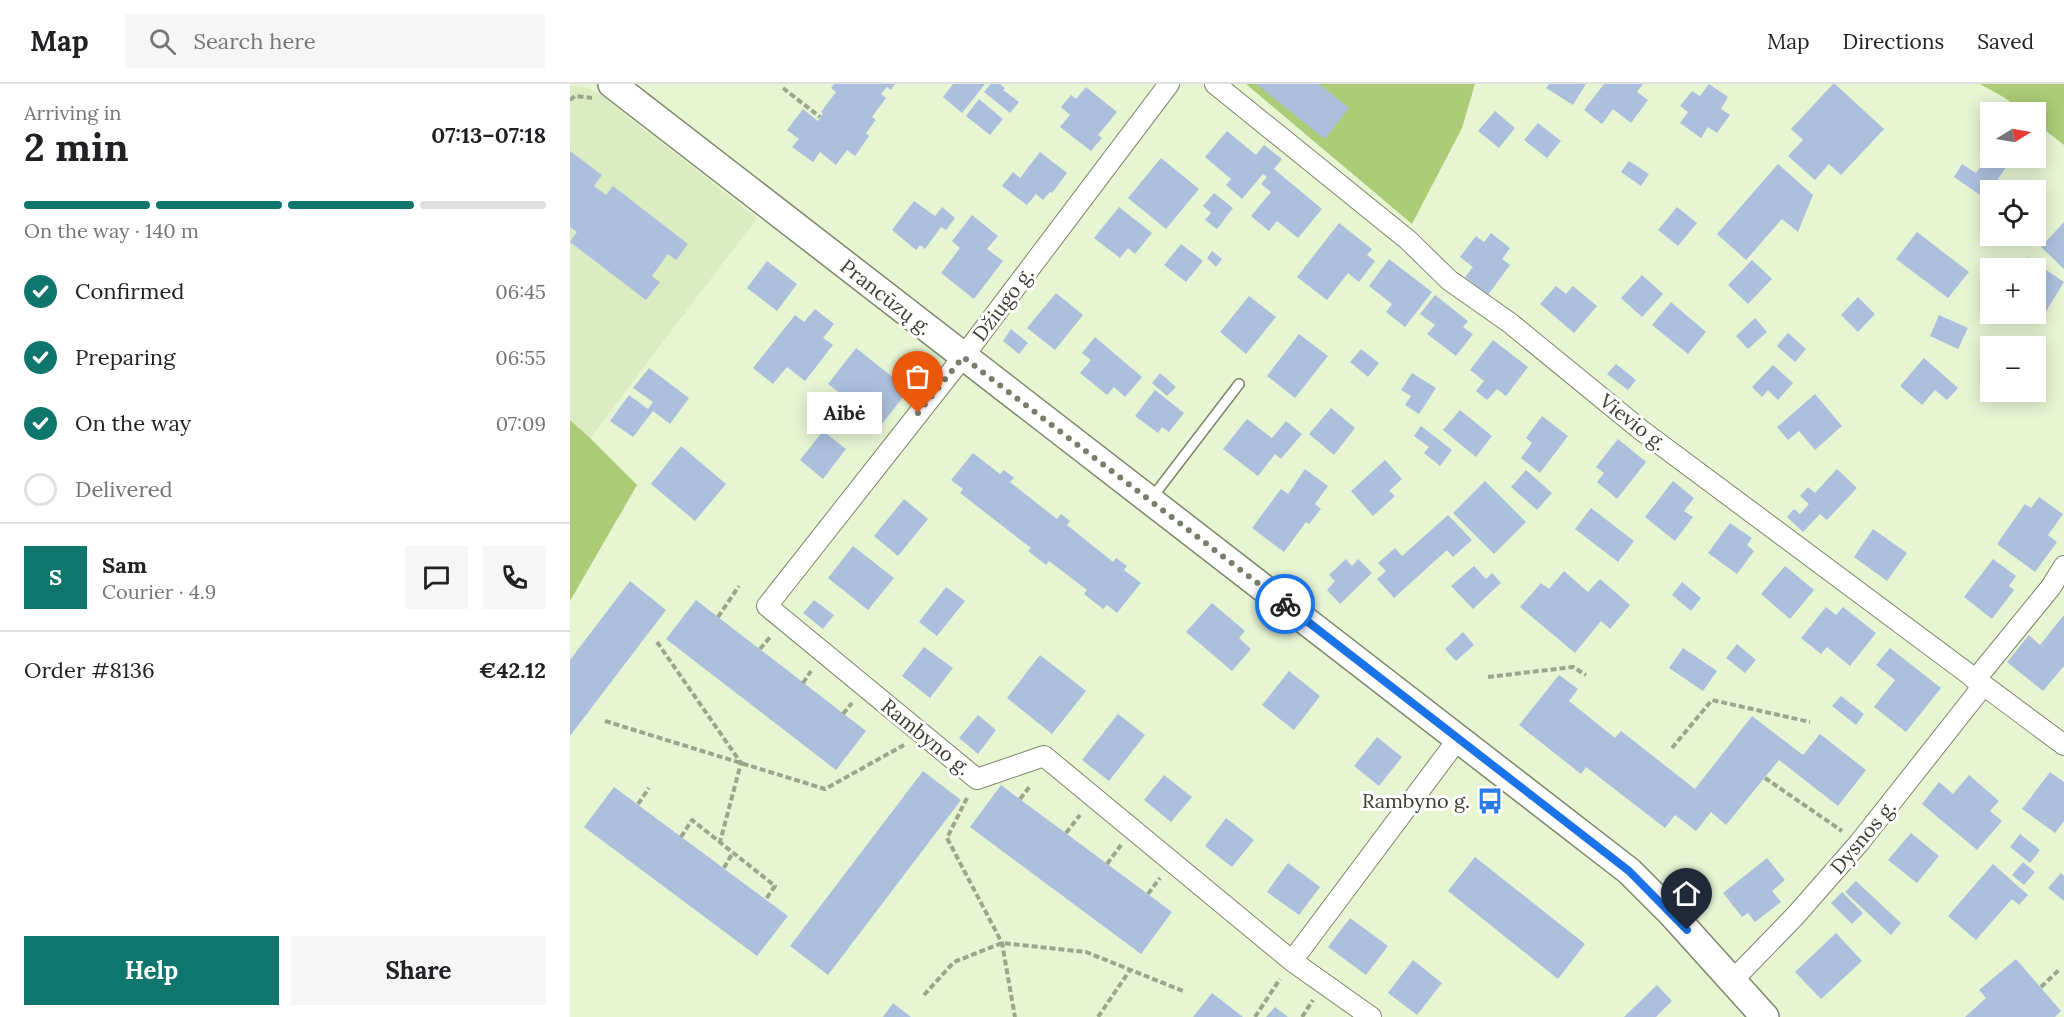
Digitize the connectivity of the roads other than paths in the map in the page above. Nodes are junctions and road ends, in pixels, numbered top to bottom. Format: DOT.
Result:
graph roads {
  1 [pos="612,84"];
  2 [pos="1169,84"];
  3 [pos="1215,84"];
  4 [pos="963,357"];
  5 [pos="1239,384"];
  6 [pos="1151,500"];
  7 [pos="2064,566"];
  8 [pos="767,606"];
  9 [pos="1979,683"];
  10 [pos="1458,739"];
  11 [pos="2064,745"];
  12 [pos="1292,961"];
  13 [pos="1733,980"];
  14 [pos="1371,1017"];
  15 [pos="1764,1017"];
  1 -- 4 [label="street, Prancūzų g."];
  2 -- 4 [label="street, Džiugo g."];
  3 -- 9 [label="street, Vievio g."];
  4 -- 6 [label="street, Prancūzų g."];
  4 -- 8 [label="street, Džiugo g."];
  5 -- 6 [label="lane"];
  6 -- 10 [label="street, Prancūzų g."];
  7 -- 9 [label="street, Dysnos g."];
  8 -- 12 [label="street, Rambyno g."];
  9 -- 11 [label="street, Vievio g."];
  9 -- 13 [label="street, Dysnos g."];
  10 -- 12 [label="street"];
  10 -- 13 [label="street, Prancūzų g."];
  12 -- 14 [label="street, Rambyno g."];
  13 -- 15 [label="street, Prancūzų g."];
}
